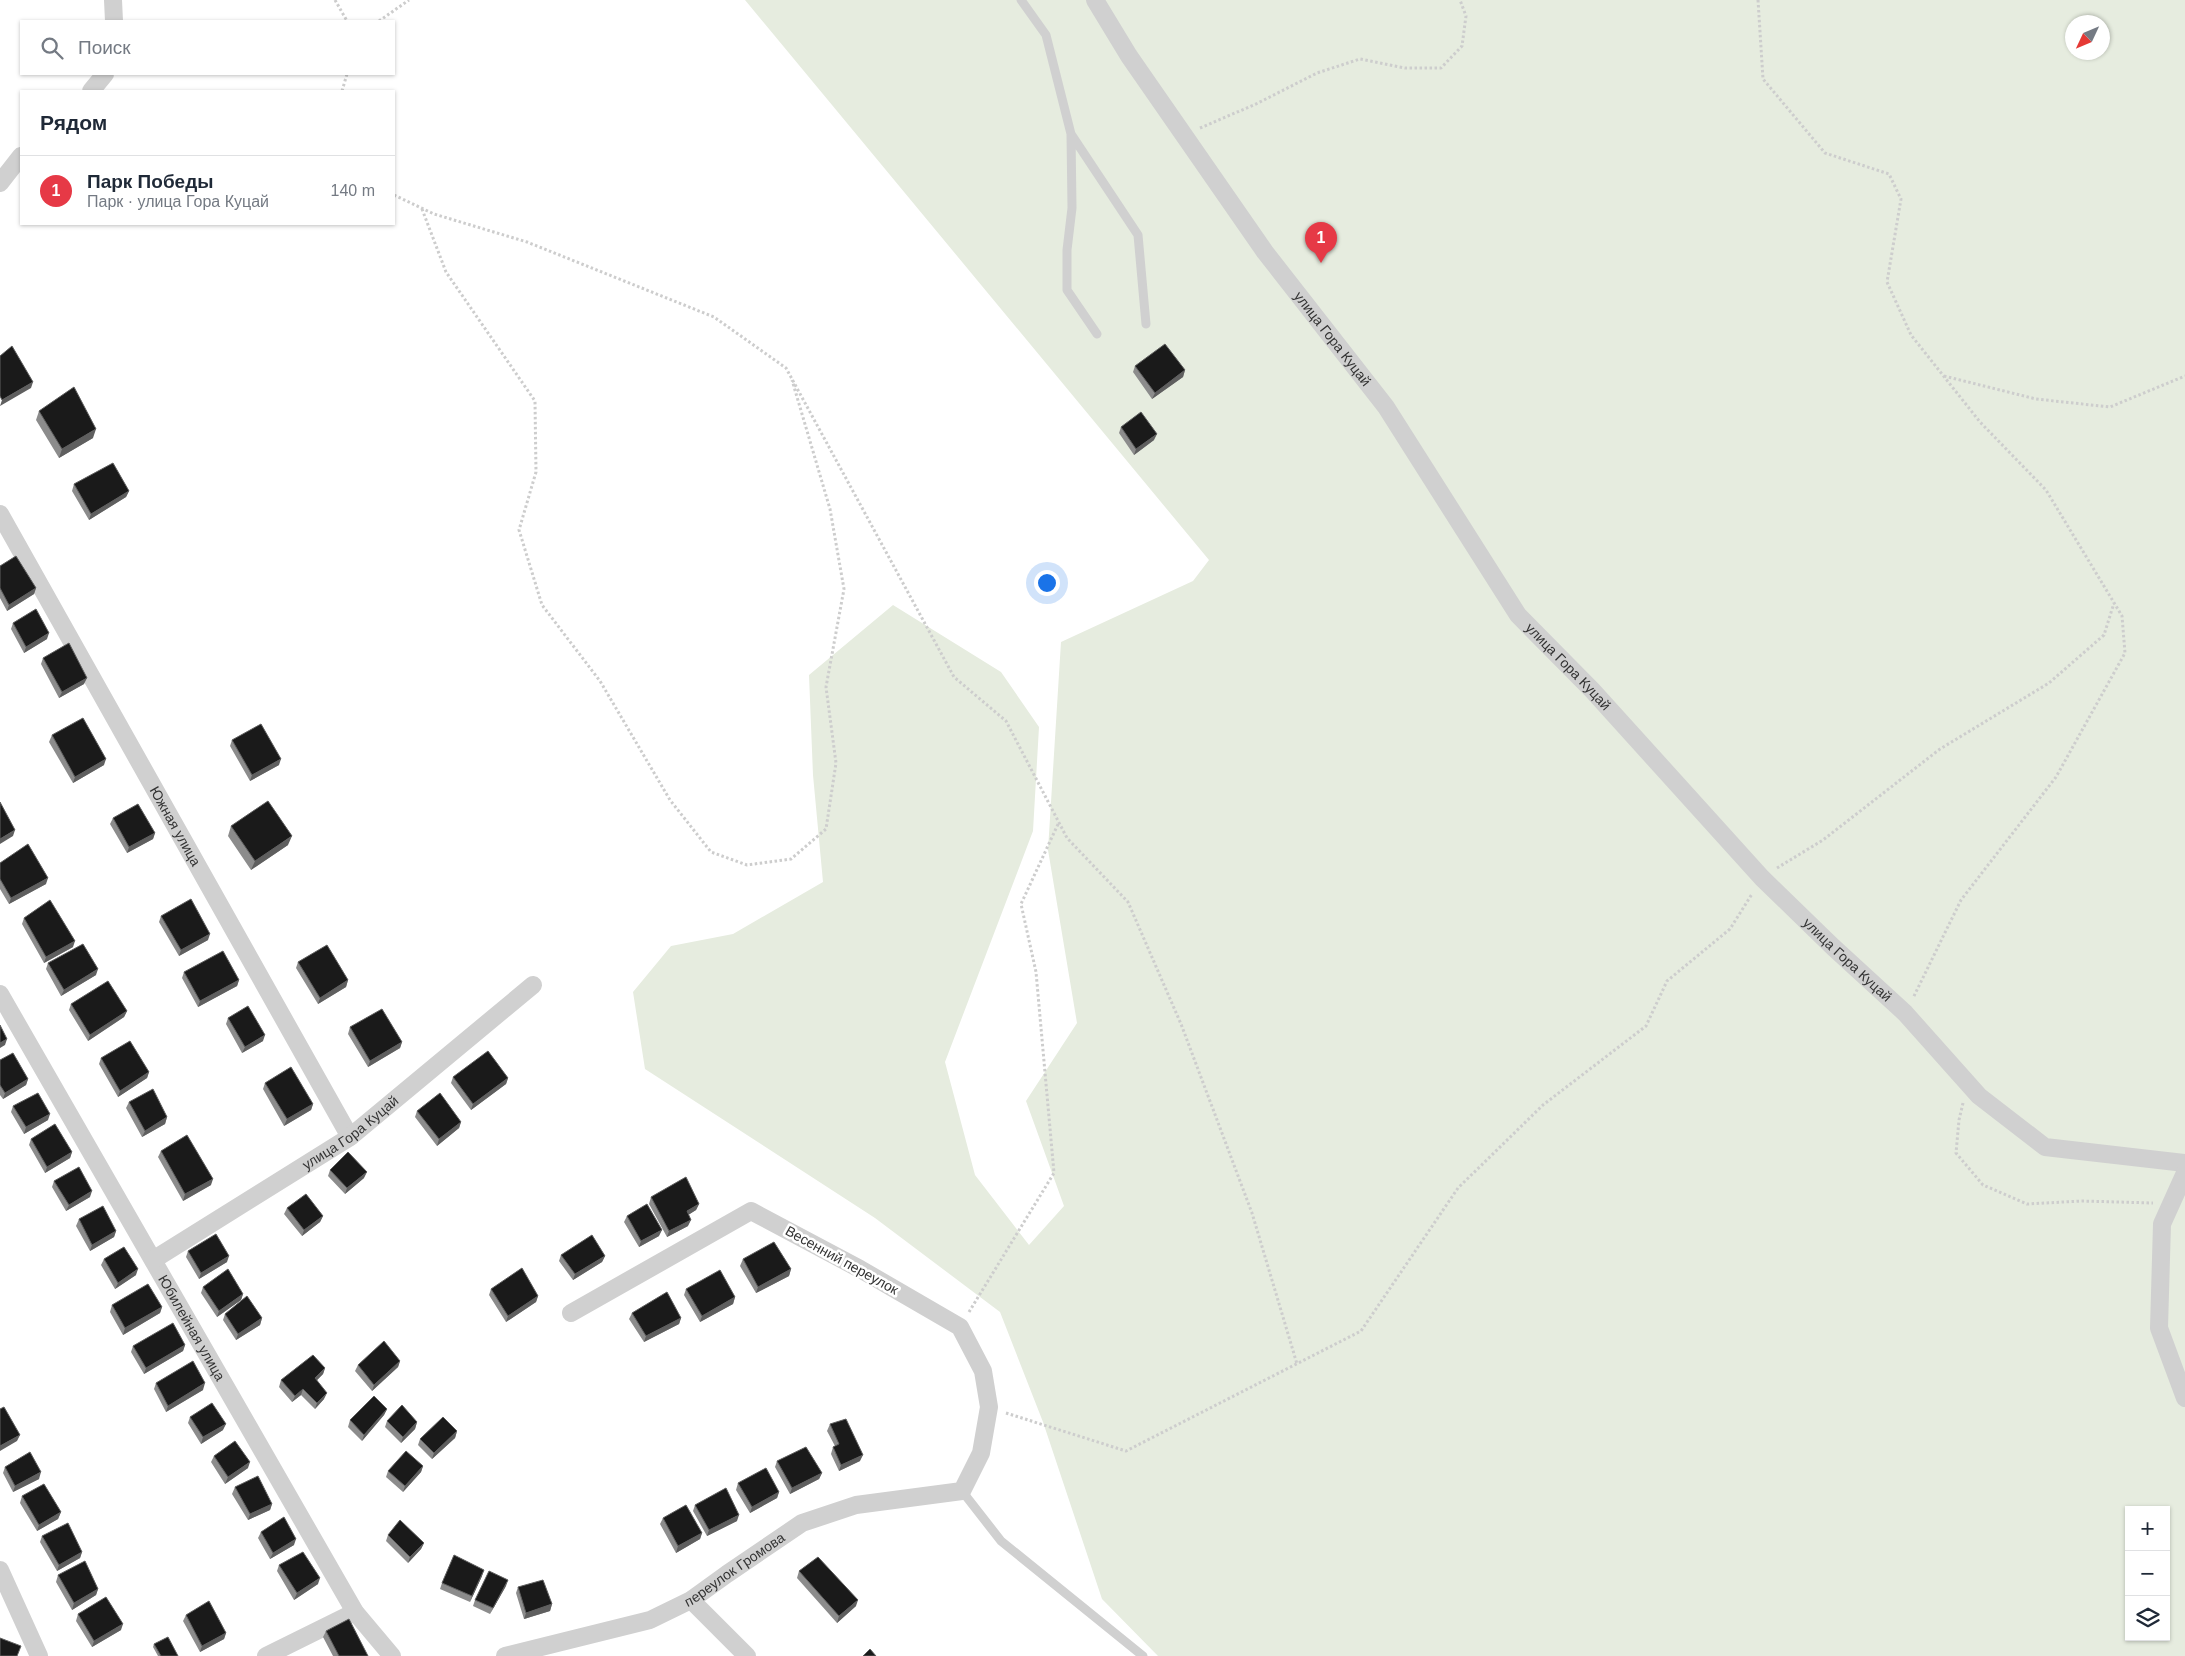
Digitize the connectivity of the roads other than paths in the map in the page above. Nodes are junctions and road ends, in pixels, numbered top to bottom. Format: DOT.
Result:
graph roads {
  1 [pos="113,0"];
  2 [pos="1021,0"];
  3 [pos="1095,0"];
  4 [pos="114,20"];
  5 [pos="104,75"];
  6 [pos="92,90"];
  7 [pos="1071,134"];
  8 [pos="20,157"];
  9 [pos="0,183"];
  10 [pos="1146,324"];
  11 [pos="1098,334"];
  12 [pos="0,514"];
  13 [pos="534,985"];
  14 [pos="0,994"];
  15 [pos="350,1137"];
  16 [pos="2185,1163"];
  17 [pos="2185,1172"];
  18 [pos="153,1260"];
  19 [pos="571,1313"];
  20 [pos="2185,1398"];
  21 [pos="962,1491"];
  22 [pos="0,1570"];
  23 [pos="691,1600"];
  24 [pos="355,1612"];
  25 [pos="39,1656"];
  26 [pos="266,1656"];
  27 [pos="392,1656"];
  28 [pos="505,1656"];
  29 [pos="748,1656"];
  30 [pos="1143,1656"];
  1 -- 4 [label="street"];
  2 -- 7 [label="lane"];
  3 -- 16 [label="street, улица Гора Куцай"];
  5 -- 6 [label="street"];
  7 -- 10 [label="lane"];
  7 -- 11 [label="lane"];
  8 -- 9 [label="street"];
  12 -- 15 [label="street, Южная улица"];
  13 -- 15 [label="street, улица Гора Куцай"];
  14 -- 18 [label="street, Юбилейная улица"];
  15 -- 18 [label="street, улица Гора Куцай"];
  17 -- 20 [label="street"];
  18 -- 24 [label="street, Юбилейная улица"];
  19 -- 21 [label="street, Весенний переулок"];
  21 -- 23 [label="street, переулок Громова"];
  21 -- 30 [label="lane"];
  22 -- 25 [label="street"];
  23 -- 28 [label="street, переулок Громова"];
  23 -- 29 [label="street"];
  24 -- 26 [label="street"];
  24 -- 27 [label="street, Юбилейная улица"];
}
